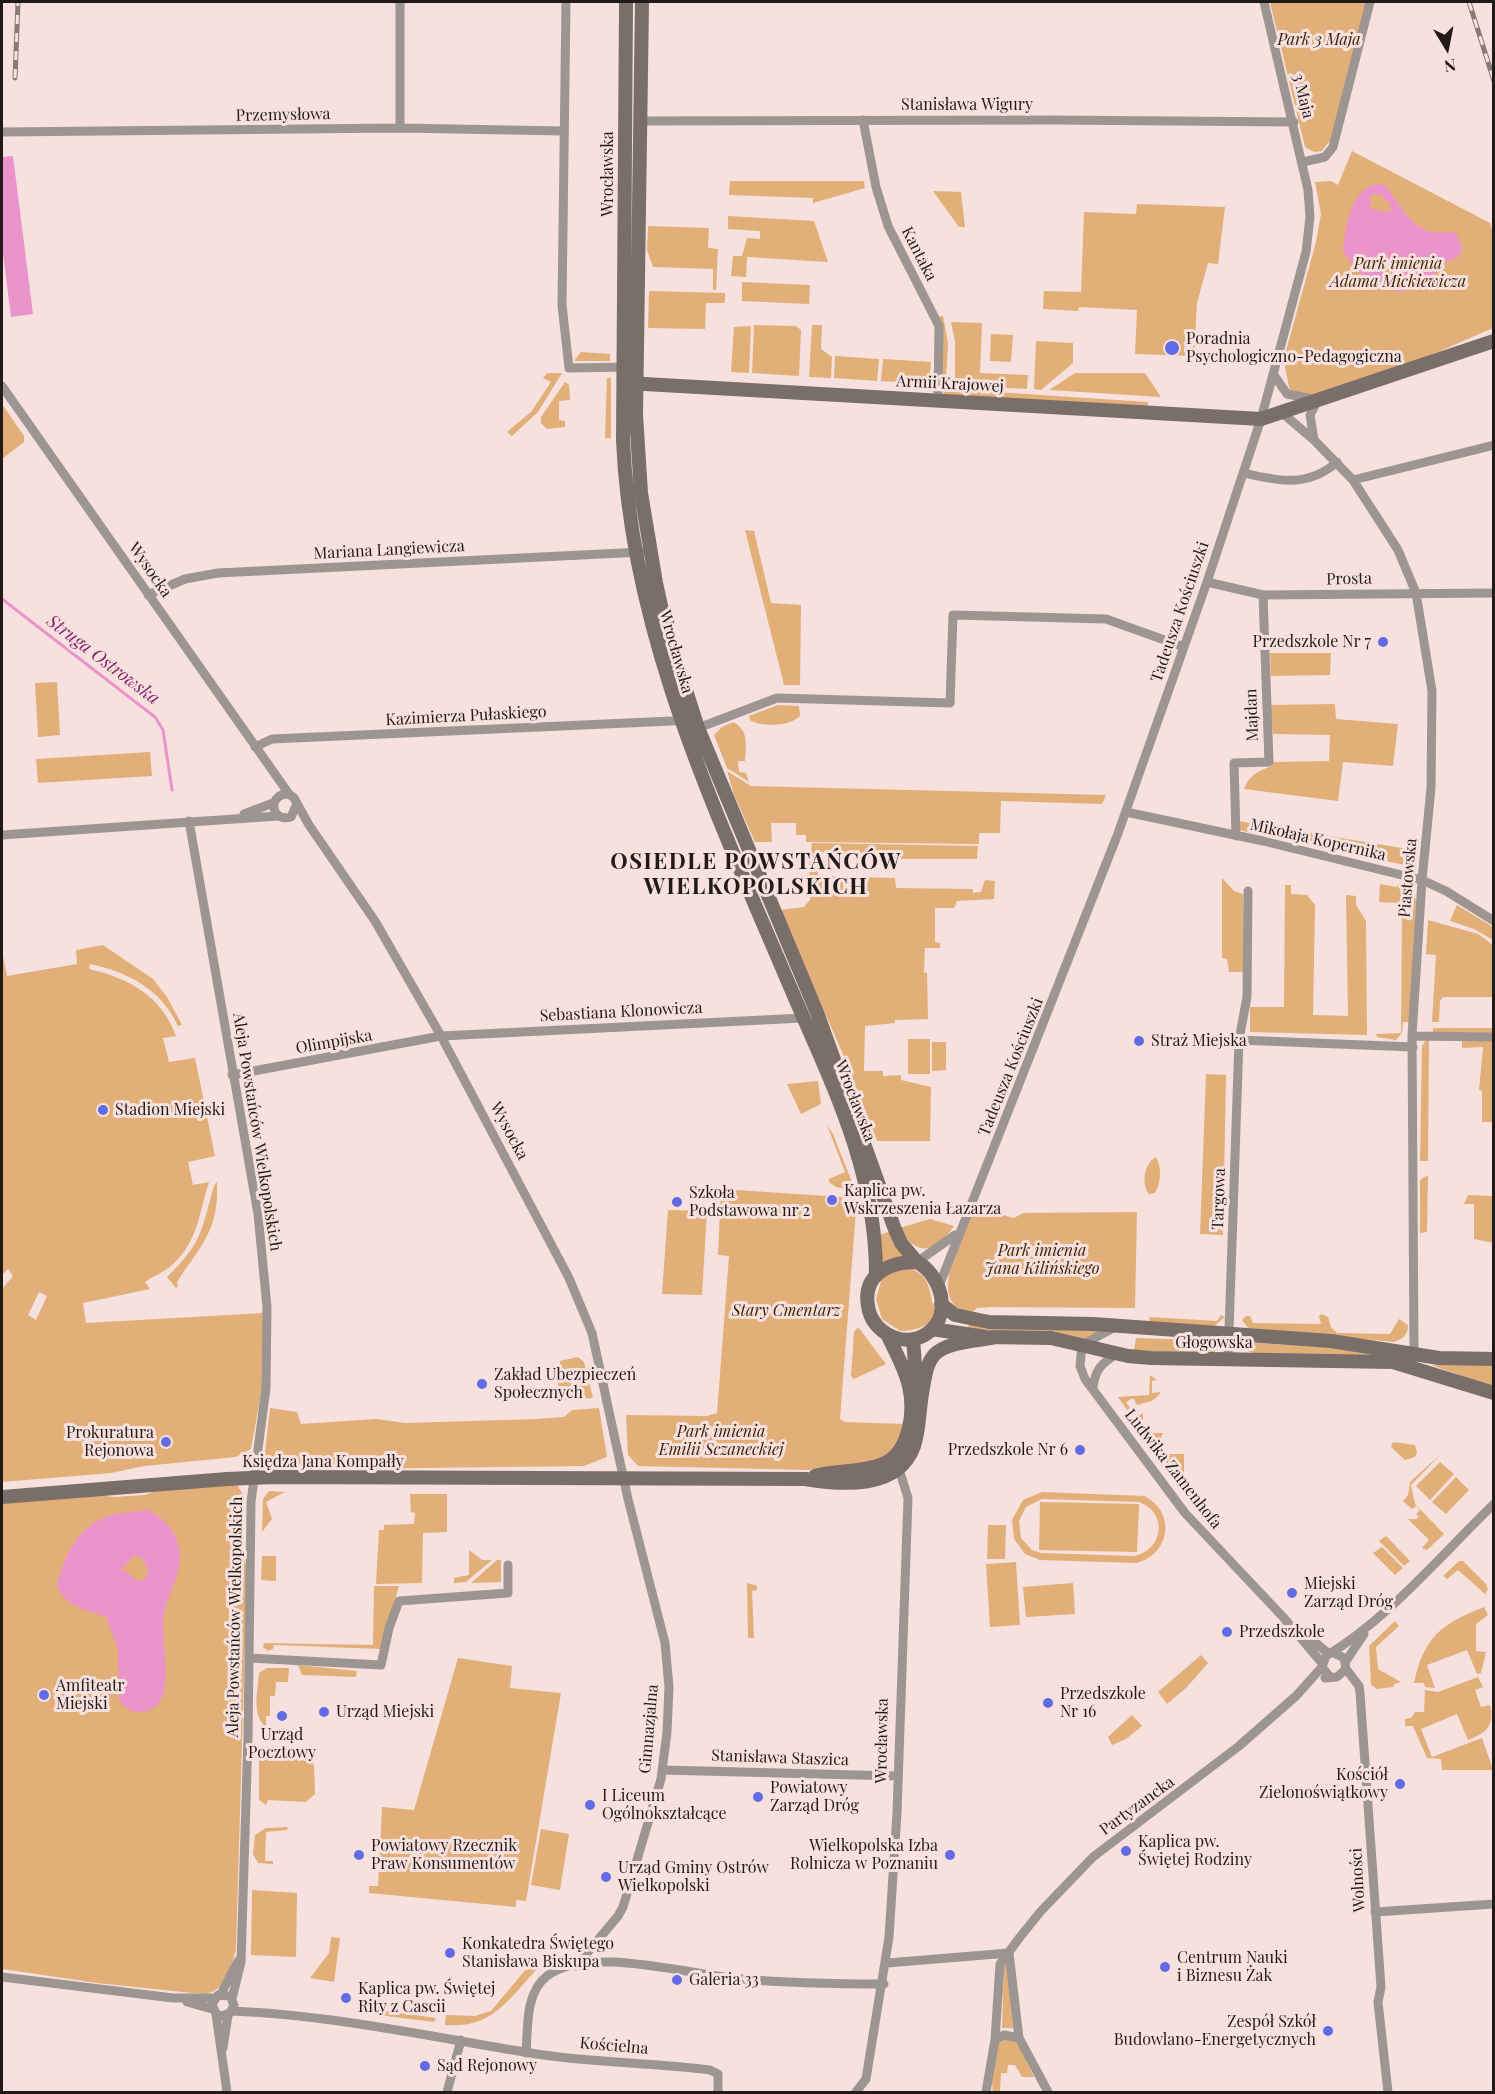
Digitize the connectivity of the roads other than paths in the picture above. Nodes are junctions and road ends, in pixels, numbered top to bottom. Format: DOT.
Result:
graph roads {
  1 [pos="400,2"];
  2 [pos="566,2"];
  3 [pos="626,2"];
  4 [pos="642,2"];
  5 [pos="1264,2"];
  6 [pos="1370,2"];
  7 [pos="863,120"];
  8 [pos="640,121"];
  9 [pos="1294,122"];
  10 [pos="400,128"];
  11 [pos="564,130"];
  12 [pos="2,132"];
  13 [pos="1303,162"];
  14 [pos="1494,341"];
  15 [pos="622,367"];
  16 [pos="637,367"];
  17 [pos="1274,375"];
  18 [pos="622,382"];
  19 [pos="636,383"];
  20 [pos="2,386"];
  21 [pos="938,400"];
  22 [pos="1318,400"];
  23 [pos="1281,412"];
  24 [pos="1261,419"];
  25 [pos="1314,440"];
  26 [pos="1494,446"];
  27 [pos="1337,462"];
  28 [pos="1244,473"];
  29 [pos="1353,480"];
  30 [pos="650,550"];
  31 [pos="635,553"];
  32 [pos="1207,582"];
  33 [pos="1416,593"];
  34 [pos="1494,593"];
  35 [pos="148,595"];
  36 [pos="1263,595"];
  37 [pos="1184,647"];
  38 [pos="680,720"];
  39 [pos="698,728"];
  40 [pos="255,747"];
  41 [pos="273,772"];
  42 [pos="288,794"];
  43 [pos="275,800"];
  44 [pos="297,804"];
  45 [pos="1126,812"];
  46 [pos="278,816"];
  47 [pos="291,816"];
  48 [pos="218,820"];
  49 [pos="189,821"];
  50 [pos="309,825"];
  51 [pos="2,835"];
  52 [pos="1236,836"];
  53 [pos="1422,880"];
  54 [pos="1248,891"];
  55 [pos="1494,921"];
  56 [pos="803,1018"];
  57 [pos="441,1036"];
  58 [pos="1412,1036"];
  59 [pos="1494,1037"];
  60 [pos="1239,1040"];
  61 [pos="1413,1047"];
  62 [pos="232,1075"];
  63 [pos="958,1232"];
  64 [pos="917,1262"];
  65 [pos="876,1274"];
  66 [pos="939,1286"];
  67 [pos="941,1304"];
  68 [pos="1117,1325"];
  69 [pos="932,1329"];
  70 [pos="1230,1334"];
  71 [pos="887,1335"];
  72 [pos="996,1337"];
  73 [pos="913,1339"];
  74 [pos="1082,1345"];
  75 [pos="1414,1353"];
  76 [pos="1118,1354"];
  77 [pos="1228,1359"];
  78 [pos="1494,1359"];
  79 [pos="1093,1388"];
  80 [pos="1494,1393"];
  81 [pos="919,1406"];
  82 [pos="893,1466"];
  83 [pos="624,1477"];
  84 [pos="254,1478"];
  85 [pos="2,1495"];
  86 [pos="1494,1504"];
  87 [pos="508,1565"];
  88 [pos="1283,1617"];
  89 [pos="1374,1620"];
  90 [pos="1332,1653"];
  91 [pos="249,1658"];
  92 [pos="1322,1665"];
  93 [pos="1346,1665"];
  94 [pos="1330,1677"];
  95 [pos="1296,1696"];
  96 [pos="662,1770"];
  97 [pos="897,1776"];
  98 [pos="1494,1904"];
  99 [pos="1374,1912"];
  100 [pos="241,1953"];
  101 [pos="1009,1953"];
  102 [pos="887,1964"];
  103 [pos="576,1966"];
  104 [pos="2,1977"];
  105 [pos="884,1984"];
  106 [pos="218,1996"];
  107 [pos="173,1998"];
  108 [pos="231,2006"];
  109 [pos="214,2011"];
  110 [pos="1019,2038"];
  111 [pos="461,2040"];
  112 [pos="994,2040"];
  113 [pos="526,2053"];
  114 [pos="221,2059"];
  115 [pos="226,2092"];
  116 [pos="447,2092"];
  117 [pos="717,2092"];
  118 [pos="856,2092"];
  119 [pos="986,2092"];
  120 [pos="1048,2092"];
  121 [pos="1388,2092"];
  1 -- 10 [label="street"];
  2 -- 11 [label="street"];
  3 -- 15 [label="main road, Wrocławska"];
  4 -- 8 [label="main road, Wrocławska"];
  5 -- 9 [label="street, 3 Maja"];
  6 -- 13 [label="street"];
  7 -- 8 [label="street, Stanisława Wigury"];
  7 -- 9 [label="street, Stanisława Wigury"];
  7 -- 21 [label="street, Kantaka"];
  8 -- 16 [label="main road, Wrocławska"];
  9 -- 13 [label="street, 3 Maja"];
  10 -- 11 [label="street, Przemysłowa"];
  10 -- 12 [label="street, Przemysłowa"];
  11 -- 15 [label="street"];
  13 -- 17 [label="street, Tadeusza Kościuszki"];
  14 -- 22 [label="main road"];
  15 -- 16 [label="street"];
  15 -- 18 [label="main road, Wrocławska"];
  16 -- 19 [label="main road, Wrocławska"];
  17 -- 22 [label="street"];
  17 -- 24 [label="street, Tadeusza Kościuszki"];
  18 -- 19 [label="main road, Armii Krajowej"];
  18 -- 31 [label="main road, Wrocławska"];
  19 -- 21 [label="main road, Armii Krajowej"];
  19 -- 30 [label="main road, Wrocławska"];
  20 -- 35 [label="street, Wysocka"];
  21 -- 24 [label="main road, Armii Krajowej"];
  22 -- 23 [label="main road"];
  22 -- 25 [label="street"];
  23 -- 24 [label="main road"];
  23 -- 25 [label="street, Piastowska"];
  24 -- 28 [label="street, Tadeusza Kościuszki"];
  25 -- 27 [label="street, Piastowska"];
  26 -- 29 [label="street"];
  27 -- 28 [label="street"];
  27 -- 29 [label="street, Piastowska"];
  28 -- 32 [label="street, Tadeusza Kościuszki"];
  29 -- 33 [label="street, Piastowska"];
  30 -- 31 [label="street, Mariana Langiewicza"];
  30 -- 39 [label="main road, Wrocławska"];
  31 -- 35 [label="street, Mariana Langiewicza"];
  31 -- 38 [label="main road, Wrocławska"];
  32 -- 36 [label="street, Prosta"];
  32 -- 37 [label="street, Tadeusza Kościuszki"];
  33 -- 34 [label="street, Prosta"];
  33 -- 36 [label="street, Prosta"];
  33 -- 53 [label="street, Piastowska"];
  35 -- 40 [label="street, Wysocka"];
  36 -- 52 [label="street, Majdan"];
  37 -- 39 [label="street"];
  37 -- 45 [label="street, Tadeusza Kościuszki"];
  38 -- 39 [label="street"];
  38 -- 40 [label="street, Kazimierza Pułaskiego"];
  38 -- 56 [label="main road, Wrocławska"];
  39 -- 64 [label="main road, Wrocławska"];
  40 -- 41 [label="street, Wysocka"];
  41 -- 42 [label="street, Wysocka"];
  41 -- 43 [label="street, Wysocka"];
  42 -- 43 [label="street"];
  42 -- 44 [label="street"];
  43 -- 46 [label="street"];
  43 -- 48 [label="street"];
  44 -- 47 [label="street"];
  44 -- 50 [label="street, Wysocka"];
  45 -- 52 [label="street, Mikołaja Kopernika"];
  45 -- 63 [label="street, Tadeusza Kościuszki"];
  46 -- 47 [label="street"];
  46 -- 48 [label="street"];
  47 -- 50 [label="street, Wysocka"];
  48 -- 49 [label="street"];
  49 -- 51 [label="street"];
  49 -- 62 [label="street, Aleja Powstańców Wielkopolskich"];
  50 -- 57 [label="street, Wysocka"];
  52 -- 53 [label="street, Mikołaja Kopernika"];
  53 -- 55 [label="street, Mikołaja Kopernika"];
  53 -- 58 [label="street, Piastowska"];
  54 -- 60 [label="street, Targowa"];
  56 -- 57 [label="street, Sebastiana Klonowicza"];
  56 -- 65 [label="main road, Wrocławska"];
  57 -- 62 [label="street, Olimpijska"];
  57 -- 83 [label="street, Wysocka"];
  58 -- 59 [label="street"];
  58 -- 61 [label="street, Piastowska"];
  60 -- 61 [label="street"];
  60 -- 70 [label="street, Targowa"];
  61 -- 75 [label="street, Piastowska"];
  62 -- 84 [label="street, Aleja Powstańców Wielkopolskich"];
  63 -- 64 [label="street, Tadeusza Kościuszki"];
  63 -- 66 [label="street, Tadeusza Kościuszki"];
  64 -- 65 [label="main road"];
  64 -- 66 [label="main road"];
  65 -- 71 [label="main road"];
  66 -- 67 [label="main road"];
  67 -- 68 [label="main road, Głogowska"];
  67 -- 69 [label="main road"];
  68 -- 70 [label="main road, Głogowska"];
  68 -- 74 [label="street"];
  69 -- 72 [label="main road, Głogowska"];
  69 -- 73 [label="main road"];
  70 -- 75 [label="main road, Głogowska"];
  70 -- 77 [label="street, Targowa"];
  71 -- 73 [label="main road"];
  71 -- 82 [label="main road"];
  72 -- 74 [label="main road, Głogowska"];
  72 -- 81 [label="main road"];
  73 -- 81 [label="main road"];
  74 -- 76 [label="main road, Głogowska"];
  74 -- 79 [label="street, Ludwika Zamenhofa"];
  75 -- 78 [label="main road, Głogowska"];
  76 -- 77 [label="main road, Głogowska"];
  76 -- 79 [label="street"];
  77 -- 80 [label="main road, Głogowska"];
  79 -- 88 [label="street, Ludwika Zamenhofa"];
  81 -- 82 [label="main road"];
  82 -- 83 [label="main road, Księdza Jana Kompałły"];
  82 -- 97 [label="street, Wrocławska"];
  83 -- 84 [label="main road, Księdza Jana Kompałły"];
  83 -- 96 [label="street, Gimnazjalna"];
  84 -- 85 [label="main road, Księdza Jana Kompałły"];
  84 -- 91 [label="street, Aleja Powstańców Wielkopolskich"];
  86 -- 89 [label="street"];
  87 -- 91 [label="street"];
  88 -- 90 [label="street, Ludwika Zamenhofa"];
  88 -- 92 [label="street, Ludwika Zamenhofa"];
  89 -- 90 [label="street"];
  89 -- 93 [label="street"];
  90 -- 92 [label="street"];
  90 -- 93 [label="street"];
  91 -- 100 [label="street, Aleja Powstańców Wielkopolskich"];
  92 -- 94 [label="street"];
  92 -- 95 [label="street, Partyzancka"];
  93 -- 94 [label="street"];
  93 -- 99 [label="street, Wolności"];
  94 -- 95 [label="street, Partyzancka"];
  95 -- 101 [label="street, Partyzancka"];
  96 -- 97 [label="street, Stanisława Staszica"];
  96 -- 103 [label="street, Gimnazjalna"];
  97 -- 102 [label="street, Wrocławska"];
  98 -- 99 [label="street"];
  99 -- 121 [label="street, Wolności"];
  100 -- 106 [label="street, Aleja Powstańców Wielkopolskich"];
  100 -- 108 [label="street, Aleja Powstańców Wielkopolskich"];
  101 -- 102 [label="street"];
  101 -- 110 [label="street"];
  101 -- 112 [label="street, Partyzancka"];
  102 -- 105 [label="street, Wrocławska"];
  103 -- 105 [label="street"];
  103 -- 113 [label="street"];
  104 -- 107 [label="street"];
  105 -- 118 [label="street, Wrocławska"];
  106 -- 107 [label="street"];
  106 -- 108 [label="street"];
  106 -- 109 [label="street, Aleja Powstańców Wielkopolskich"];
  107 -- 109 [label="street"];
  108 -- 109 [label="street"];
  108 -- 111 [label="street, Kościelna"];
  108 -- 114 [label="street, Aleja Powstańców Wielkopolskich"];
  109 -- 114 [label="street, Aleja Powstańców Wielkopolskich"];
  110 -- 112 [label="street"];
  110 -- 120 [label="street"];
  111 -- 113 [label="street, Kościelna"];
  111 -- 116 [label="street"];
  112 -- 119 [label="street, Partyzancka"];
  113 -- 117 [label="street, Kościelna"];
  114 -- 115 [label="street, Aleja Powstańców Wielkopolskich"];
}
